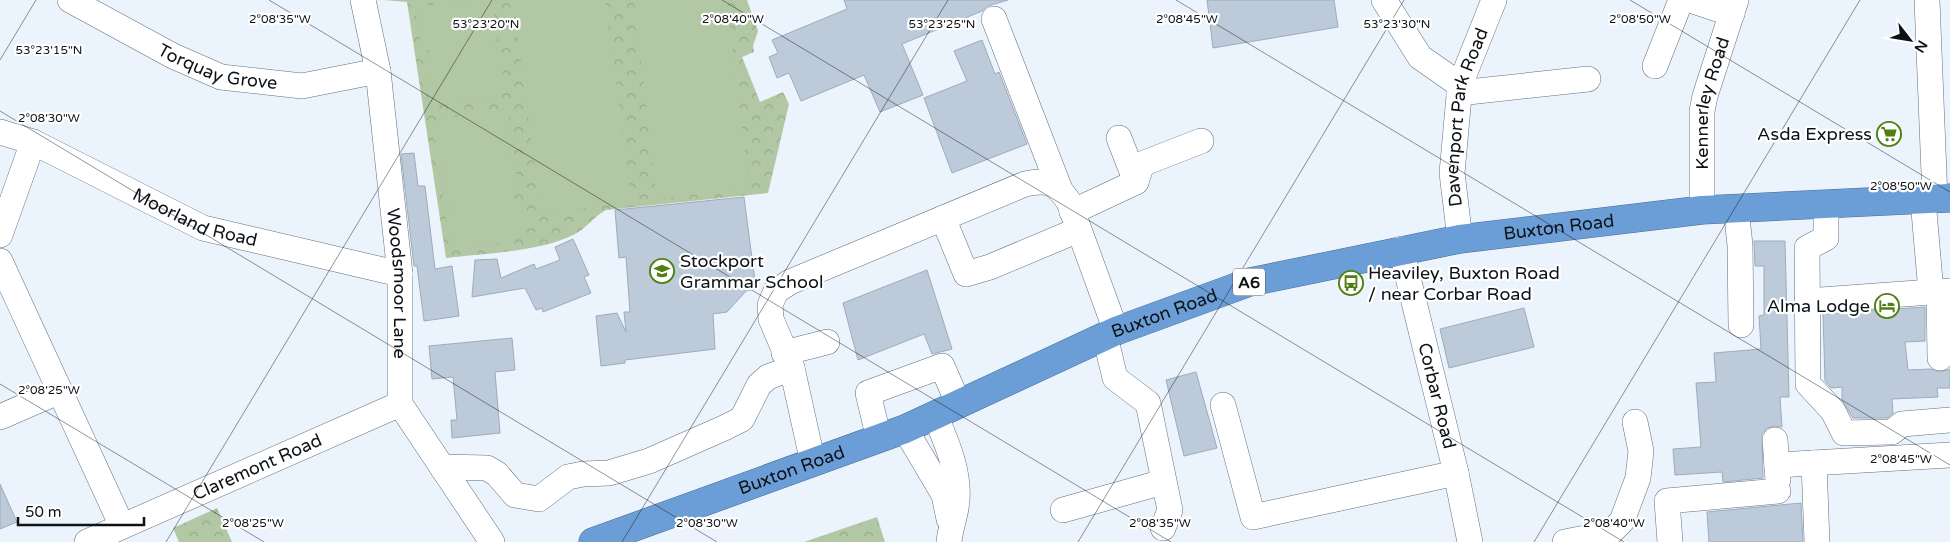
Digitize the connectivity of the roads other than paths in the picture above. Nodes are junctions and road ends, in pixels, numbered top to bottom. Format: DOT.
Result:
graph roads {
  1 [pos="70,0"];
  2 [pos="364,0"];
  3 [pos="1384,0"];
  4 [pos="1494,0"];
  5 [pos="1681,0"];
  6 [pos="1690,0"];
  7 [pos="1927,0"];
  8 [pos="1734,7"];
  9 [pos="994,20"];
  10 [pos="1656,66"];
  11 [pos="378,71"];
  12 [pos="1588,79"];
  13 [pos="1460,89"];
  14 [pos="0,132"];
  15 [pos="1119,138"];
  16 [pos="1201,141"];
  17 [pos="33,142"];
  18 [pos="1136,182"];
  19 [pos="1059,187"];
  20 [pos="1936,199"];
  21 [pos="1826,204"];
  22 [pos="1736,208"];
  23 [pos="1702,210"];
  24 [pos="943,218"];
  25 [pos="1075,221"];
  26 [pos="0,235"];
  27 [pos="1460,239"];
  28 [pos="1401,249"];
  29 [pos="0,261"];
  30 [pos="400,274"];
  31 [pos="1940,291"];
  32 [pos="1807,300"];
  33 [pos="1741,325"];
  34 [pos="1111,334"];
  35 [pos="827,342"];
  36 [pos="1940,358"];
  37 [pos="788,360"];
  38 [pos="60,391"];
  39 [pos="400,404"];
  40 [pos="1223,405"];
  41 [pos="947,410"];
  42 [pos="0,417"];
  43 [pos="1950,420"];
  44 [pos="1635,422"];
  45 [pos="905,429"];
  46 [pos="879,438"];
  47 [pos="1776,440"];
  48 [pos="1950,455"];
  49 [pos="812,463"];
  50 [pos="1814,463"];
  51 [pos="1777,464"];
  52 [pos="442,467"];
  53 [pos="1456,473"];
  54 [pos="1164,482"];
  55 [pos="1063,510"];
  56 [pos="122,526"];
  57 [pos="1163,528"];
  58 [pos="950,535"];
  59 [pos="87,542"];
  60 [pos="492,542"];
  61 [pos="593,542"];
  62 [pos="1470,542"];
  63 [pos="1565,542"];
  64 [pos="1670,542"];
  65 [pos="1816,542"];
  1 -- 11 [label="street, Torquay Grove"];
  2 -- 11 [label="street, Woodsmoor Lane"];
  3 -- 13 [label="street"];
  4 -- 13 [label="street, Davenport Park Road"];
  5 -- 10 [label="street"];
  6 -- 8 [label="street"];
  7 -- 20 [label="street"];
  8 -- 23 [label="street, Kennerley Road"];
  9 -- 19 [label="street"];
  11 -- 30 [label="street, Woodsmoor Lane"];
  12 -- 13 [label="street"];
  13 -- 27 [label="street, Davenport Park Road"];
  14 -- 17 [label="street, Moorland Road"];
  15 -- 18 [label="street"];
  16 -- 18 [label="street"];
  17 -- 26 [label="street"];
  17 -- 30 [label="street, Moorland Road"];
  18 -- 25 [label="street"];
  19 -- 24 [label="street"];
  19 -- 25 [label="street"];
  20 -- 21 [label="highway, Buxton Road / A6"];
  20 -- 31 [label="street"];
  21 -- 22 [label="highway, Buxton Road / A6"];
  21 -- 32 [label="street"];
  22 -- 23 [label="highway, Buxton Road / A6"];
  22 -- 33 [label="street"];
  23 -- 27 [label="highway, Buxton Road / A6"];
  24 -- 25 [label="street"];
  24 -- 37 [label="street"];
  25 -- 34 [label="street"];
  27 -- 28 [label="highway, Buxton Road / A6"];
  28 -- 34 [label="highway, Buxton Road / A6"];
  28 -- 53 [label="street, Corbar Road"];
  29 -- 38 [label="street"];
  30 -- 39 [label="street, Woodsmoor Lane"];
  31 -- 32 [label="street"];
  31 -- 36 [label="street"];
  32 -- 43 [label="street"];
  34 -- 41 [label="highway, Buxton Road / A6"];
  34 -- 54 [label="street"];
  35 -- 37 [label="street"];
  37 -- 49 [label="street"];
  37 -- 52 [label="street"];
  38 -- 42 [label="street"];
  38 -- 56 [label="street"];
  39 -- 52 [label="street"];
  39 -- 56 [label="street, Claremont Road"];
  40 -- 53 [label="street"];
  41 -- 45 [label="highway, Buxton Road / A6"];
  41 -- 46 [label="street"];
  41 -- 58 [label="street"];
  44 -- 63 [label="street"];
  45 -- 46 [label="highway, Buxton Road / A6"];
  45 -- 58 [label="street"];
  46 -- 49 [label="highway, Buxton Road / A6"];
  47 -- 51 [label="street"];
  48 -- 50 [label="street"];
  49 -- 61 [label="highway, Buxton Road / A6"];
  50 -- 51 [label="street"];
  50 -- 65 [label="street"];
  51 -- 64 [label="street"];
  52 -- 60 [label="street"];
  53 -- 62 [label="street, Corbar Road"];
  54 -- 55 [label="street"];
  54 -- 57 [label="street"];
  56 -- 59 [label="street, Claremont Road"];
}
